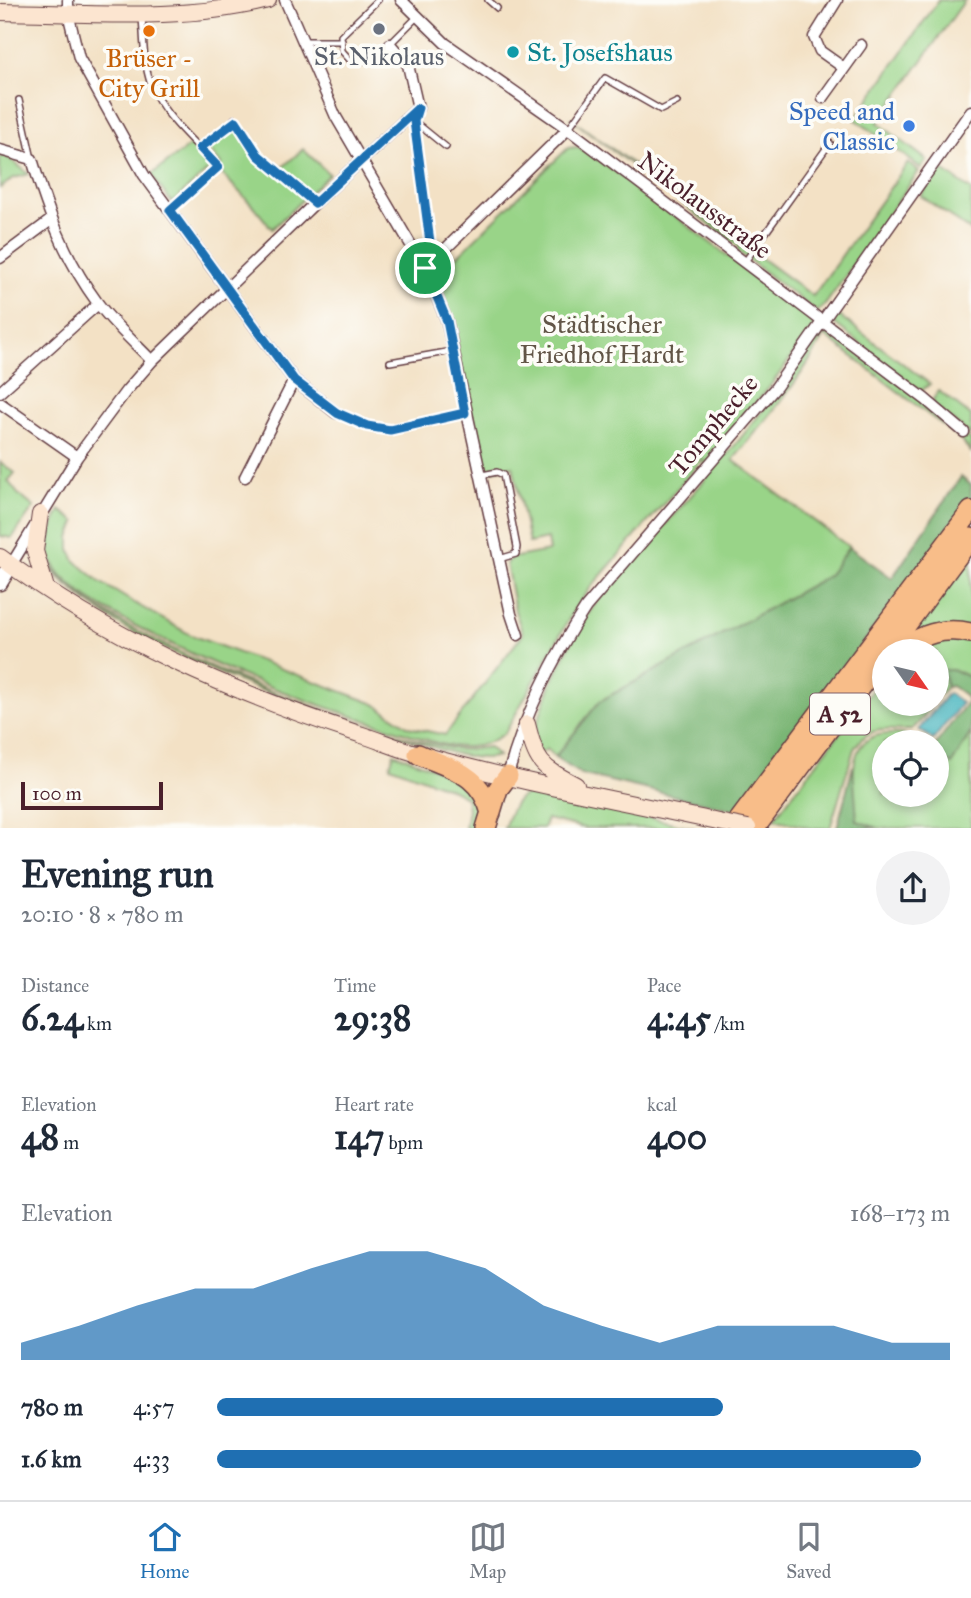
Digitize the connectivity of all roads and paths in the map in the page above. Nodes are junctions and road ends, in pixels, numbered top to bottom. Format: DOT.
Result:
graph roads {
  1 [pos="268,0"];
  2 [pos="285,0"];
  3 [pos="401,0"];
  4 [pos="488,0"];
  5 [pos="837,0"];
  6 [pos="374,2"];
  7 [pos="68,6"];
  8 [pos="497,8"];
  9 [pos="0,12"];
  10 [pos="142,13"];
  11 [pos="417,17"];
  12 [pos="302,41"];
  13 [pos="342,41"];
  14 [pos="390,44"];
  15 [pos="861,45"];
  16 [pos="844,68"];
  17 [pos="823,98"];
  18 [pos="19,100"];
  19 [pos="677,102"];
  20 [pos="418,108"];
  21 [pos="971,111"];
  22 [pos="414,121"];
  23 [pos="568,130"];
  24 [pos="830,143"];
  25 [pos="446,147"];
  26 [pos="200,148"];
  27 [pos="0,150"];
  28 [pos="32,159"];
  29 [pos="361,160"];
  30 [pos="315,203"];
  31 [pos="170,210"];
  32 [pos="51,220"];
  33 [pos="0,258"];
  34 [pos="744,263"];
  35 [pos="425,268"];
  36 [pos="228,289"];
  37 [pos="98,304"];
  38 [pos="823,322"];
  39 [pos="452,351"];
  40 [pos="152,361"];
  41 [pos="390,362"];
  42 [pos="294,380"];
  43 [pos="0,392"];
  44 [pos="0,403"];
  45 [pos="337,413"];
  46 [pos="465,413"];
  47 [pos="964,432"];
  48 [pos="78,457"];
  49 [pos="482,475"];
  50 [pos="245,477"];
  51 [pos="971,511"];
  52 [pos="40,514"];
  53 [pos="971,538"];
  54 [pos="499,559"];
  55 [pos="5,561"];
  56 [pos="0,583"];
  57 [pos="46,588"];
  58 [pos="971,633"];
  59 [pos="518,635"];
  60 [pos="895,639"];
  61 [pos="919,639"];
  62 [pos="872,671"];
  63 [pos="872,685"];
  64 [pos="527,724"];
  65 [pos="418,754"];
  66 [pos="797,773"];
  67 [pos="508,776"];
  68 [pos="597,795"];
  69 [pos="492,823"];
  70 [pos="726,825"];
  71 [pos="748,828"];
  72 [pos="755,828"];
  1 -- 10 [label="main road"];
  2 -- 12 [label="street"];
  3 -- 11 [label="street, Nikolausstraße"];
  4 -- 8 [label="lane"];
  5 -- 16 [label="street"];
  6 -- 13 [label="lane"];
  7 -- 9 [label="main road"];
  7 -- 10 [label="main road"];
  7 -- 31 [label="street"];
  10 -- 26 [label="lane"];
  11 -- 14 [label="lane"];
  11 -- 23 [label="street, Nikolausstraße"];
  12 -- 13 [label="lane"];
  12 -- 29 [label="street"];
  13 -- 14 [label="lane"];
  14 -- 20 [label="street"];
  15 -- 16 [label="street"];
  16 -- 17 [label="street"];
  18 -- 28 [label="lane"];
  19 -- 23 [label="lane"];
  20 -- 22 [label="lane"];
  20 -- 29 [label="street"];
  21 -- 38 [label="street, Tomphecke"];
  22 -- 25 [label="lane"];
  22 -- 35 [label="lane"];
  23 -- 34 [label="street, Nikolausstraße"];
  23 -- 35 [label="street"];
  24 -- 34 [label="lane"];
  26 -- 30 [label="lane"];
  26 -- 31 [label="lane"];
  27 -- 28 [label="street"];
  28 -- 32 [label="street"];
  29 -- 30 [label="street"];
  29 -- 35 [label="street"];
  30 -- 36 [label="street"];
  31 -- 36 [label="street"];
  32 -- 33 [label="street"];
  32 -- 37 [label="street"];
  34 -- 38 [label="street, Nikolausstraße"];
  35 -- 39 [label="street"];
  36 -- 40 [label="street"];
  36 -- 42 [label="street"];
  37 -- 40 [label="street"];
  37 -- 43 [label="street"];
  38 -- 47 [label="street, Nikolausstraße"];
  38 -- 64 [label="street, Tomphecke"];
  39 -- 41 [label="lane"];
  39 -- 46 [label="street"];
  40 -- 48 [label="street"];
  42 -- 45 [label="street"];
  42 -- 50 [label="street"];
  44 -- 48 [label="street"];
  45 -- 46 [label="lane"];
  46 -- 49 [label="street"];
  48 -- 52 [label="street"];
  49 -- 54 [label="street"];
  49 -- 54 [label="lane"];
  51 -- 70 [label="highway, A 52"];
  52 -- 55 [label="street"];
  52 -- 57 [label="main road"];
  53 -- 60 [label="highway, A 52"];
  54 -- 59 [label="street"];
  55 -- 56 [label="street"];
  55 -- 57 [label="main road"];
  57 -- 65 [label="main road"];
  58 -- 61 [label="highway"];
  62 -- 66 [label="highway, A 52"];
  63 -- 66 [label="highway"];
  64 -- 67 [label="street, Tomphecke"];
  64 -- 68 [label="main road"];
  65 -- 67 [label="main road"];
  65 -- 69 [label="highway"];
  66 -- 72 [label="highway, A 52"];
  67 -- 68 [label="main road"];
  67 -- 69 [label="highway"];
  68 -- 70 [label="main road"];
  70 -- 71 [label="main road, bridge"];
}
